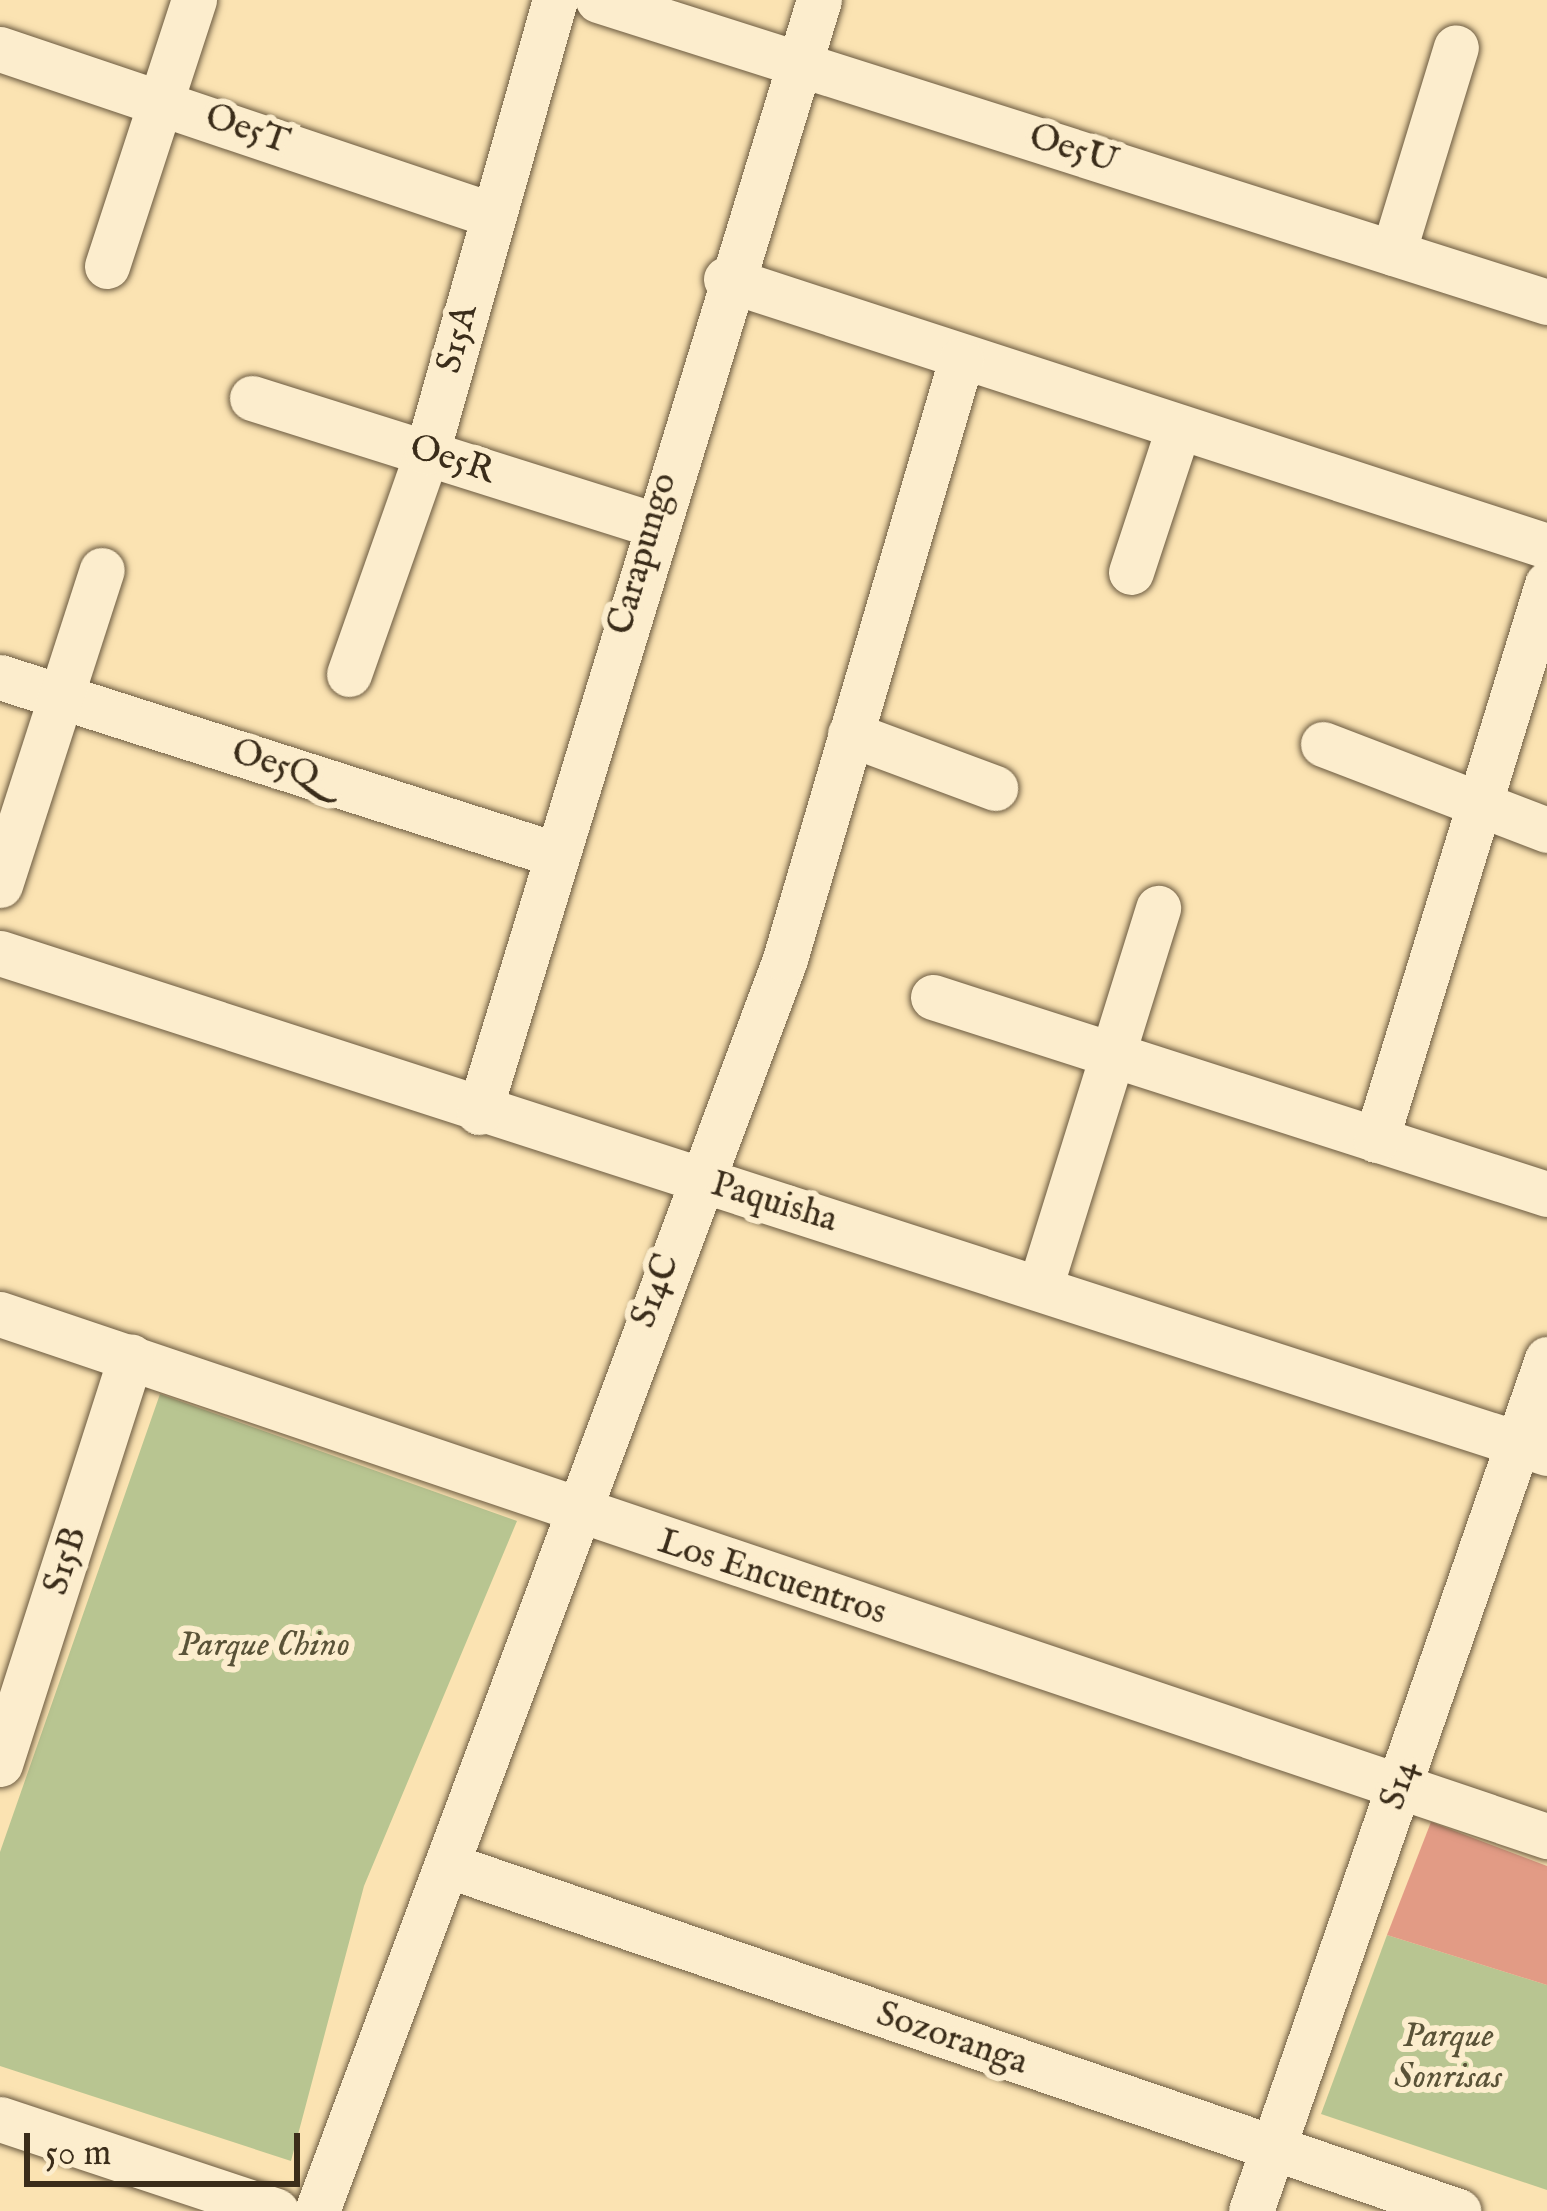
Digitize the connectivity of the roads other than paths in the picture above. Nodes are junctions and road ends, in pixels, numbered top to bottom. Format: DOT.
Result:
graph roads {
  1 [pos="194,0"];
  2 [pos="555,0"];
  3 [pos="598,0"];
  4 [pos="819,0"];
  5 [pos="1456,47"];
  6 [pos="0,49"];
  7 [pos="798,62"];
  8 [pos="163,101"];
  9 [pos="492,215"];
  10 [pos="1393,253"];
  11 [pos="107,266"];
  12 [pos="727,279"];
  13 [pos="1547,302"];
  14 [pos="961,360"];
  15 [pos="253,398"];
  16 [pos="1177,432"];
  17 [pos="428,452"];
  18 [pos="652,524"];
  19 [pos="1547,546"];
  20 [pos="102,570"];
  21 [pos="1131,572"];
  22 [pos="1547,584"];
  23 [pos="349,674"];
  24 [pos="0,677"];
  25 [pos="62,696"];
  26 [pos="850,734"];
  27 [pos="1323,744"];
  28 [pos="995,788"];
  29 [pos="1471,804"];
  30 [pos="1547,830"];
  31 [pos="550,853"];
  32 [pos="0,885"];
  33 [pos="1157,908"];
  34 [pos="0,953"];
  35 [pos="933,997"];
  36 [pos="1112,1054"];
  37 [pos="479,1112"];
  38 [pos="1376,1140"];
  39 [pos="698,1180"];
  40 [pos="1547,1194"];
  41 [pos="1041,1284"];
  42 [pos="0,1314"];
  43 [pos="130,1357"];
  44 [pos="1547,1359"];
  45 [pos="1534,1449"];
  46 [pos="570,1512"];
  47 [pos="9,1711"];
  48 [pos="0,1764"];
  49 [pos="1400,1785"];
  50 [pos="1547,1835"];
  51 [pos="446,1865"];
  52 [pos="0,2119"];
  53 [pos="1273,2150"];
  54 [pos="276,2211"];
  55 [pos="316,2211"];
  56 [pos="1251,2211"];
  57 [pos="1458,2211"];
  1 -- 8 [label="street"];
  2 -- 9 [label="street, S15A"];
  3 -- 7 [label="street, Oe5U"];
  4 -- 7 [label="street, Carapungo"];
  5 -- 10 [label="street"];
  6 -- 8 [label="street, Oe5T"];
  7 -- 10 [label="street, Oe5U"];
  7 -- 12 [label="street, Carapungo"];
  8 -- 9 [label="street, Oe5T"];
  8 -- 11 [label="street"];
  9 -- 17 [label="street, S15A"];
  10 -- 13 [label="street, Oe5U"];
  12 -- 14 [label="street"];
  12 -- 18 [label="street, Carapungo"];
  14 -- 16 [label="street"];
  14 -- 26 [label="street, S14C"];
  15 -- 17 [label="street, Oe5R"];
  16 -- 19 [label="street"];
  16 -- 21 [label="street"];
  17 -- 18 [label="street, Oe5R"];
  17 -- 23 [label="street, S15A"];
  18 -- 31 [label="street, Carapungo"];
  20 -- 25 [label="street"];
  22 -- 29 [label="street"];
  24 -- 25 [label="street, Oe5Q"];
  25 -- 31 [label="street, Oe5Q"];
  25 -- 32 [label="street"];
  26 -- 28 [label="street"];
  26 -- 39 [label="street, S14C"];
  27 -- 29 [label="street"];
  29 -- 30 [label="street"];
  29 -- 38 [label="street"];
  31 -- 37 [label="street, Carapungo"];
  33 -- 36 [label="street"];
  34 -- 37 [label="street, Paquisha"];
  35 -- 36 [label="street"];
  36 -- 38 [label="street"];
  36 -- 41 [label="street"];
  37 -- 39 [label="street, Paquisha"];
  38 -- 40 [label="street"];
  39 -- 41 [label="street, Paquisha"];
  39 -- 46 [label="street, S14C"];
  41 -- 45 [label="street, Paquisha"];
  42 -- 43 [label="street, Los Encuentros"];
  43 -- 46 [label="street, Los Encuentros"];
  43 -- 47 [label="street, S15B"];
  44 -- 45 [label="street, S14"];
  45 -- 49 [label="street, S14"];
  46 -- 49 [label="street, Los Encuentros"];
  46 -- 51 [label="street, S14C"];
  47 -- 48 [label="street, S15B"];
  49 -- 50 [label="street, Los Encuentros"];
  49 -- 53 [label="street, S14"];
  51 -- 53 [label="street, Sozoranga"];
  51 -- 55 [label="street, S14C"];
  52 -- 54 [label="street"];
  53 -- 56 [label="street, S14"];
  53 -- 57 [label="street, Sozoranga"];
}
